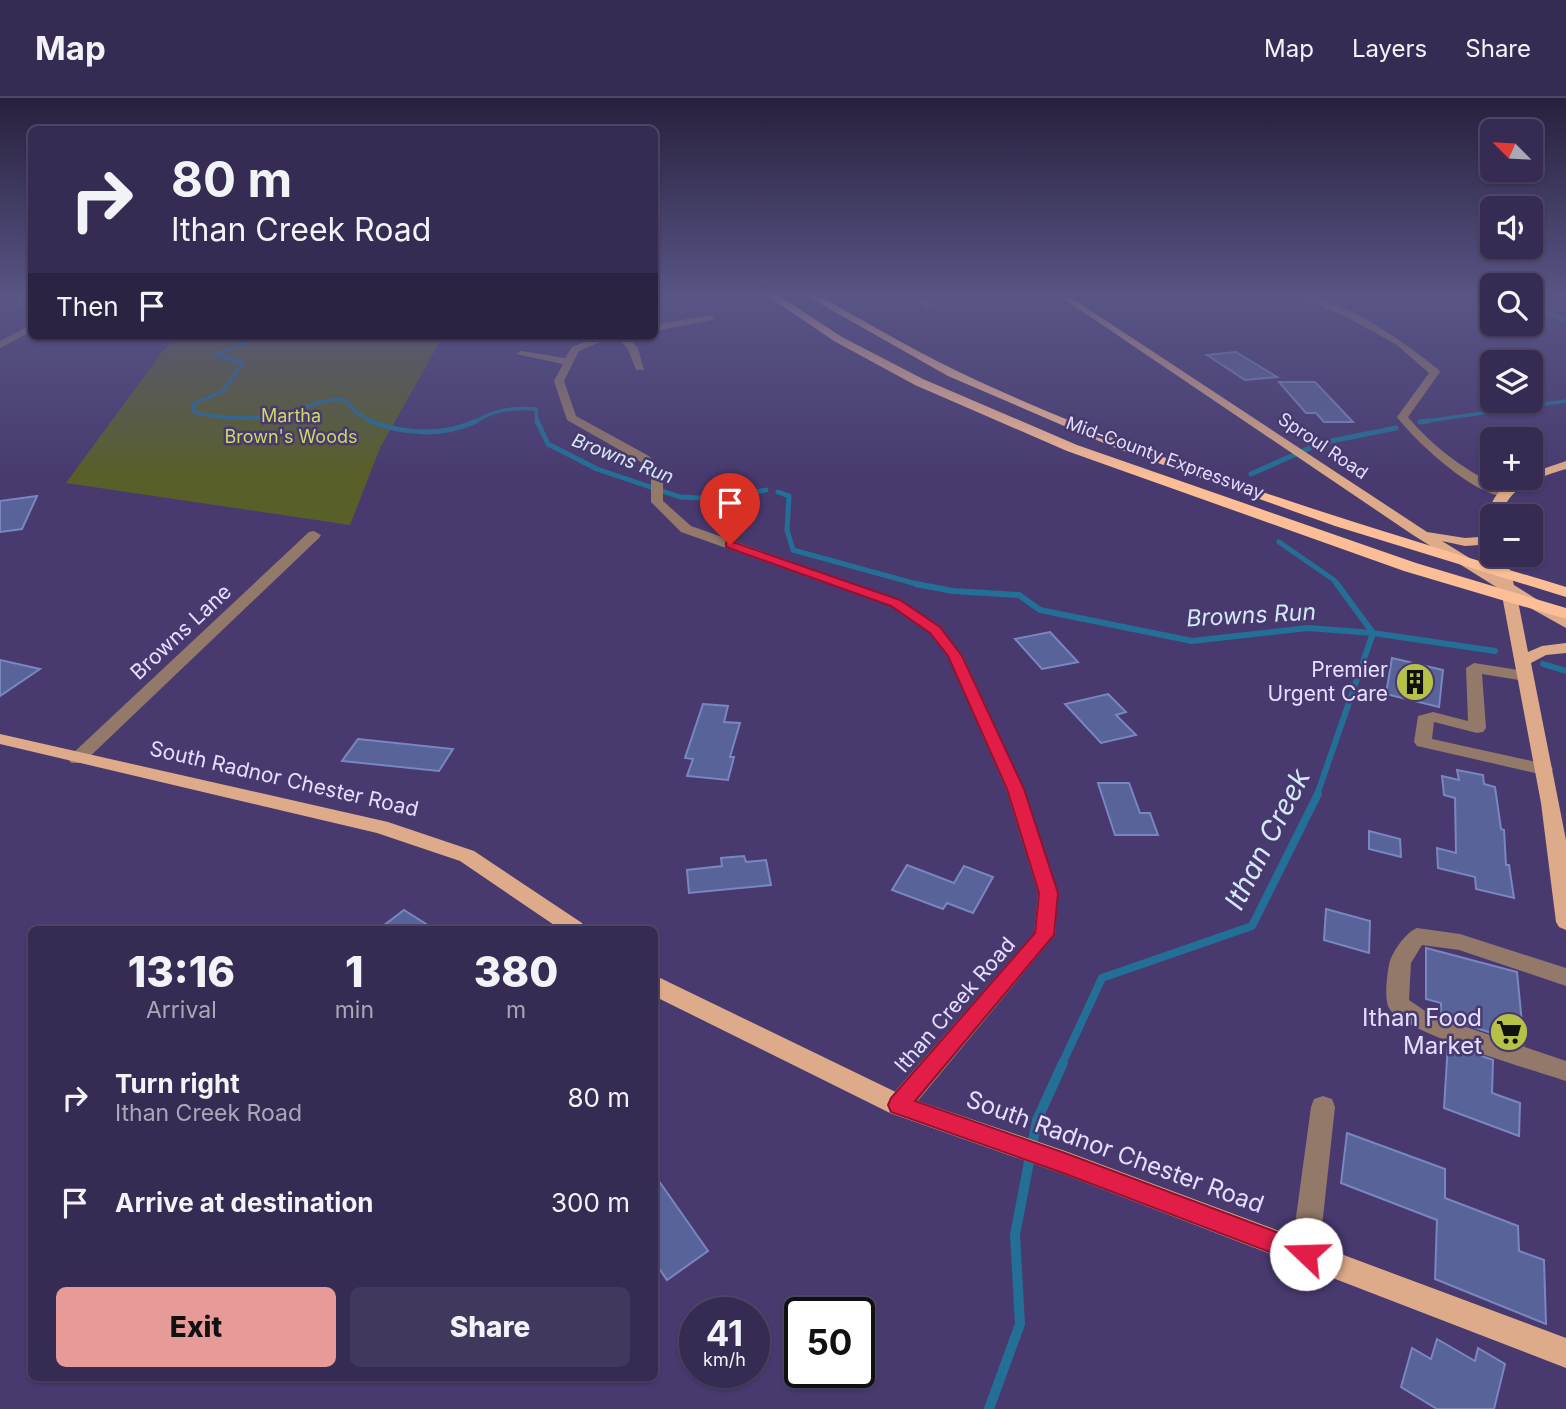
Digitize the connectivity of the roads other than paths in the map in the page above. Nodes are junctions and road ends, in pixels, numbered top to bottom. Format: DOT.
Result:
graph roads {
  1 [pos="534,356"];
  2 [pos="572,356"];
  3 [pos="636,356"];
  4 [pos="870,356"];
  5 [pos="919,356"];
  6 [pos="1154,356"];
  7 [pos="1416,356"];
  8 [pos="569,362"];
  9 [pos="640,368"];
  10 [pos="1566,465"];
  11 [pos="1504,493"];
  12 [pos="1498,504"];
  13 [pos="1418,532"];
  14 [pos="314,535"];
  15 [pos="1480,541"];
  16 [pos="1502,567"];
  17 [pos="1508,588"];
  18 [pos="1566,592"];
  19 [pos="1566,614"];
  20 [pos="1566,624"];
  21 [pos="1566,648"];
  22 [pos="1524,668"];
  23 [pos="0,739"];
  24 [pos="77,759"];
  25 [pos="1544,769"];
  26 [pos="1565,893"];
  27 [pos="1566,922"];
  28 [pos="571,926"];
  29 [pos="1566,977"];
  30 [pos="658,987"];
  31 [pos="1566,1071"];
  32 [pos="899,1105"];
  33 [pos="1323,1107"];
  34 [pos="1306,1254"];
  35 [pos="1566,1353"];
  1 -- 8 [label="street"];
  2 -- 8 [label="street"];
  3 -- 9 [label="street"];
  4 -- 19 [label="highway, Mid-County Expressway"];
  5 -- 18 [label="highway, Mid-County Expressway"];
  6 -- 13 [label="main road, Sproul Road"];
  7 -- 11 [label="street"];
  8 -- 32 [label="street, Ithan Creek Road"];
  10 -- 11 [label="main road"];
  11 -- 12 [label="main road"];
  13 -- 15 [label="main road"];
  13 -- 17 [label="main road, Sproul Road"];
  14 -- 24 [label="street, Browns Lane"];
  16 -- 17 [label="main road"];
  17 -- 20 [label="main road, Sproul Road"];
  17 -- 22 [label="main road"];
  21 -- 22 [label="main road"];
  22 -- 25 [label="main road"];
  22 -- 25 [label="street"];
  23 -- 24 [label="main road, South Radnor Chester Road"];
  24 -- 28 [label="main road, South Radnor Chester Road"];
  25 -- 26 [label="main road"];
  26 -- 27 [label="main road"];
  29 -- 31 [label="street"];
  30 -- 32 [label="main road, South Radnor Chester Road"];
  32 -- 34 [label="main road, South Radnor Chester Road"];
  33 -- 34 [label="street"];
  34 -- 35 [label="main road, South Radnor Chester Road"];
}
